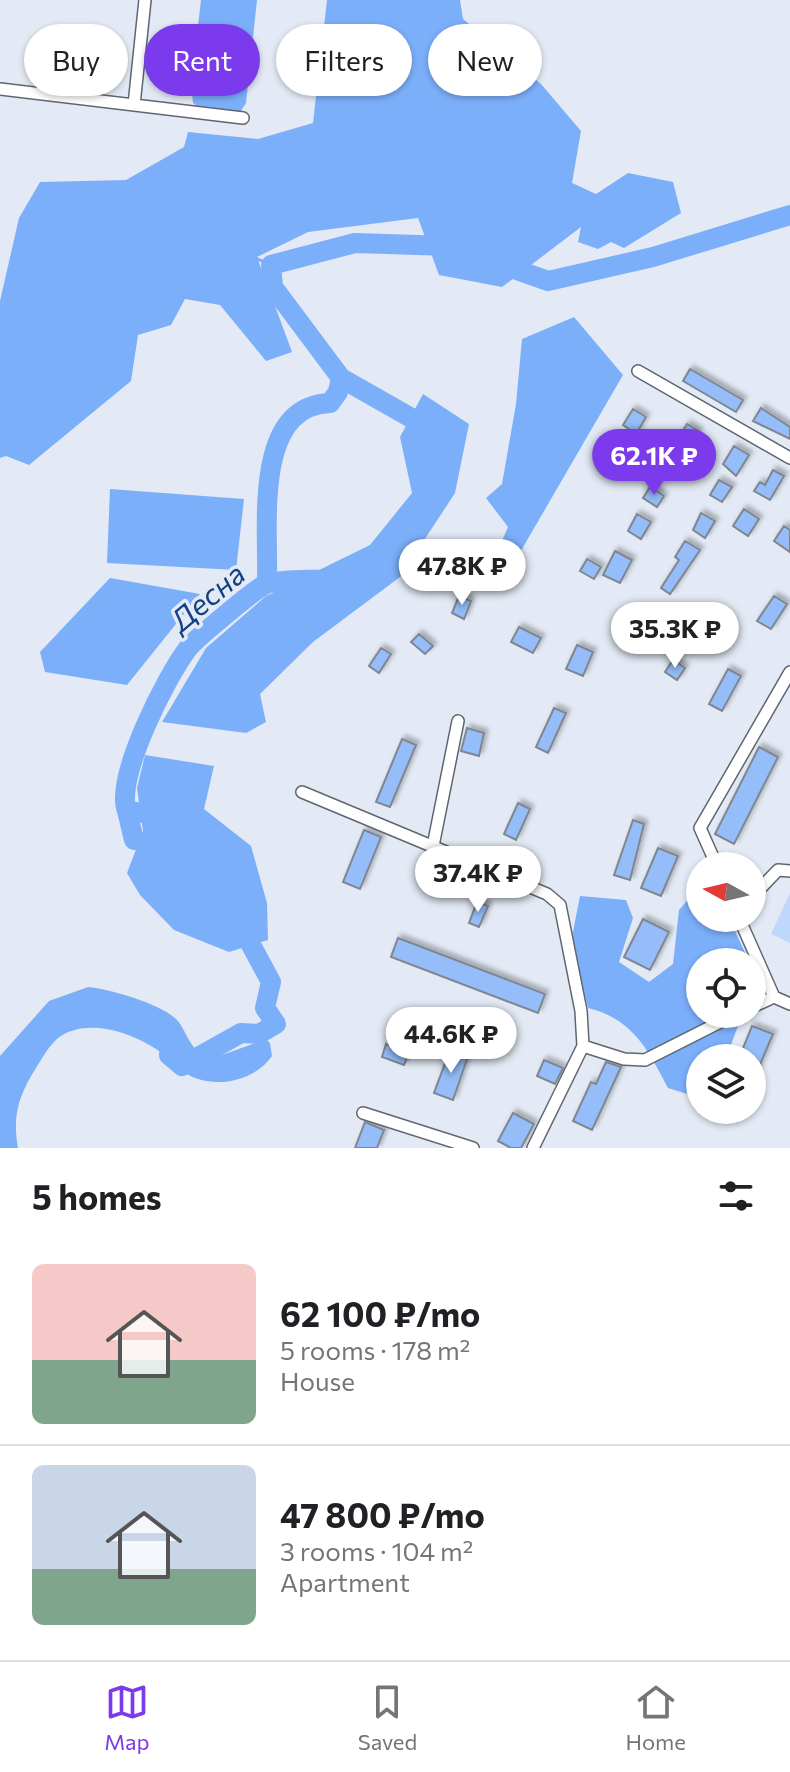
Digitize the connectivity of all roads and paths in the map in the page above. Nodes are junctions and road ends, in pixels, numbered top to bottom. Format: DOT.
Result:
graph roads {
  1 [pos="145,0"];
  2 [pos="0,89"];
  3 [pos="134,105"];
  4 [pos="243,118"];
  5 [pos="638,371"];
  6 [pos="790,458"];
  7 [pos="790,672"];
  8 [pos="458,721"];
  9 [pos="302,792"];
  10 [pos="433,846"];
  11 [pos="711,852"];
  12 [pos="784,870"];
  13 [pos="766,885"];
  14 [pos="745,932"];
  15 [pos="774,997"];
  16 [pos="766,1001"];
  17 [pos="790,1004"];
  18 [pos="708,1028"];
  19 [pos="583,1046"];
  20 [pos="363,1113"];
  21 [pos="473,1148"];
  22 [pos="533,1148"];
  1 -- 3 [label="street"];
  2 -- 3 [label="street"];
  3 -- 4 [label="street"];
  5 -- 6 [label="street"];
  7 -- 11 [label="street"];
  8 -- 10 [label="street"];
  9 -- 10 [label="street"];
  10 -- 19 [label="street"];
  12 -- 13 [label="street"];
  14 -- 15 [label="street"];
  15 -- 16 [label="street"];
  15 -- 17 [label="street"];
  18 -- 19 [label="street"];
  19 -- 22 [label="street"];
  20 -- 21 [label="street"];
}
